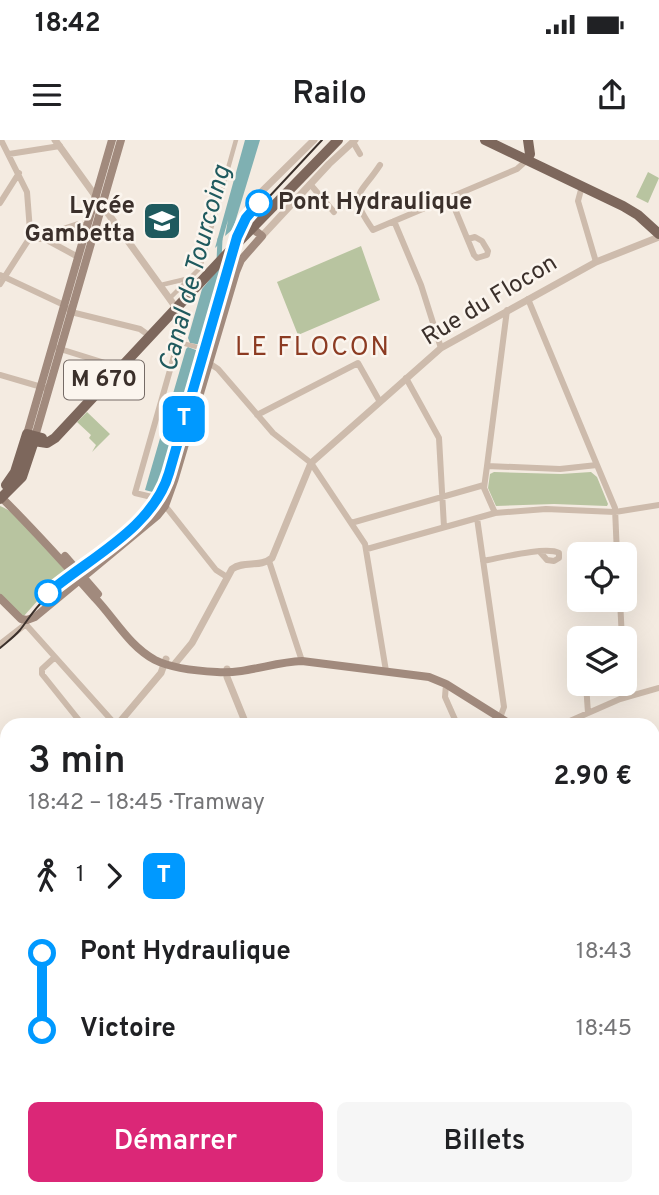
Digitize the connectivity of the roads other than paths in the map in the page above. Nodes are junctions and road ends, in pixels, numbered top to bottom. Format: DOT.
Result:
graph roads {
  1 [pos="1,140"];
  2 [pos="112,140"];
  3 [pos="121,140"];
  4 [pos="236,140"];
  5 [pos="314,140"];
  6 [pos="331,140"];
  7 [pos="338,140"];
  8 [pos="485,140"];
  9 [pos="528,140"];
  10 [pos="354,141"];
  11 [pos="57,143"];
  12 [pos="9,154"];
  13 [pos="360,154"];
  14 [pos="527,160"];
  15 [pos="380,165"];
  16 [pos="19,173"];
  17 [pos="310,184"];
  18 [pos="582,186"];
  19 [pos="602,195"];
  20 [pos="96,197"];
  21 [pos="450,197"];
  22 [pos="0,203"];
  23 [pos="102,206"];
  24 [pos="334,212"];
  25 [pos="394,221"];
  26 [pos="659,224"];
  27 [pos="87,226"];
  28 [pos="246,226"];
  29 [pos="58,232"];
  30 [pos="34,235"];
  31 [pos="659,235"];
  32 [pos="262,236"];
  33 [pos="468,239"];
  34 [pos="56,245"];
  35 [pos="78,257"];
  36 [pos="596,262"];
  37 [pos="190,278"];
  38 [pos="1,279"];
  39 [pos="158,285"];
  40 [pos="527,299"];
  41 [pos="64,304"];
  42 [pos="173,305"];
  43 [pos="507,310"];
  44 [pos="71,312"];
  45 [pos="147,334"];
  46 [pos="178,342"];
  47 [pos="56,347"];
  48 [pos="441,348"];
  49 [pos="212,352"];
  50 [pos="209,363"];
  51 [pos="113,374"];
  52 [pos="0,375"];
  53 [pos="406,378"];
  54 [pos="44,388"];
  55 [pos="380,402"];
  56 [pos="257,415"];
  57 [pos="30,437"];
  58 [pos="312,463"];
  59 [pos="597,465"];
  60 [pos="486,466"];
  61 [pos="484,485"];
  62 [pos="1,494"];
  63 [pos="442,496"];
  64 [pos="659,505"];
  65 [pos="165,506"];
  66 [pos="615,512"];
  67 [pos="495,513"];
  68 [pos="477,518"];
  69 [pos="351,523"];
  70 [pos="444,527"];
  71 [pos="616,542"];
  72 [pos="368,549"];
  73 [pos="540,552"];
  74 [pos="269,561"];
  75 [pos="484,561"];
  76 [pos="227,578"];
  77 [pos="82,579"];
  78 [pos="0,598"];
  79 [pos="23,622"];
  80 [pos="0,644"];
  81 [pos="55,657"];
  82 [pos="302,661"];
  83 [pos="170,663"];
  84 [pos="227,671"];
  85 [pos="386,671"];
  86 [pos="446,684"];
  87 [pos="659,688"];
  88 [pos="587,696"];
  89 [pos="625,697"];
  90 [pos="588,713"];
  91 [pos="77,718"];
  92 [pos="112,718"];
  93 [pos="123,718"];
  94 [pos="244,718"];
  95 [pos="454,718"];
  96 [pos="500,718"];
  97 [pos="576,718"];
  1 -- 12 [label="street"];
  2 -- 20 [label="main road"];
  3 -- 23 [label="main road"];
  4 -- 37 [label="street"];
  5 -- 28 [label="street"];
  6 -- 28 [label="main road, M 670"];
  7 -- 28 [label="main road, M 670"];
  8 -- 14 [label="main road"];
  9 -- 14 [label="main road"];
  10 -- 13 [label="street"];
  10 -- 17 [label="street"];
  11 -- 12 [label="street"];
  11 -- 20 [label="street"];
  12 -- 16 [label="street"];
  14 -- 18 [label="main road"];
  14 -- 21 [label="street"];
  15 -- 25 [label="street"];
  16 -- 22 [label="street"];
  16 -- 30 [label="street"];
  17 -- 24 [label="street"];
  17 -- 32 [label="street"];
  18 -- 19 [label="main road"];
  18 -- 36 [label="street"];
  19 -- 26 [label="main road"];
  19 -- 31 [label="main road"];
  20 -- 23 [label="street"];
  20 -- 27 [label="main road"];
  21 -- 25 [label="street"];
  21 -- 33 [label="street"];
  23 -- 39 [label="street"];
  23 -- 44 [label="main road"];
  25 -- 48 [label="street"];
  27 -- 29 [label="street"];
  27 -- 35 [label="main road"];
  28 -- 32 [label="main road"];
  28 -- 42 [label="main road, M 670"];
  29 -- 30 [label="street"];
  29 -- 34 [label="street"];
  30 -- 34 [label="street"];
  30 -- 38 [label="street"];
  31 -- 36 [label="street, Rue du Flocon"];
  32 -- 49 [label="main road"];
  34 -- 35 [label="street"];
  35 -- 41 [label="main road"];
  36 -- 40 [label="street, Rue du Flocon"];
  37 -- 39 [label="street"];
  37 -- 42 [label="street"];
  38 -- 41 [label="street"];
  39 -- 42 [label="street"];
  40 -- 43 [label="street, Rue du Flocon"];
  40 -- 59 [label="street"];
  41 -- 44 [label="street"];
  41 -- 47 [label="main road"];
  42 -- 45 [label="main road, M 670"];
  42 -- 46 [label="street"];
  42 -- 51 [label="main road, M 670"];
  43 -- 48 [label="street, Rue du Flocon"];
  43 -- 60 [label="street"];
  44 -- 45 [label="street"];
  44 -- 47 [label="main road"];
  45 -- 51 [label="main road, M 670"];
  46 -- 49 [label="street"];
  46 -- 65 [label="street"];
  47 -- 51 [label="street"];
  47 -- 54 [label="main road"];
  48 -- 53 [label="street, Rue du Flocon"];
  49 -- 50 [label="main road"];
  50 -- 56 [label="street"];
  50 -- 65 [label="main road"];
  51 -- 57 [label="main road, M 670"];
  52 -- 54 [label="street"];
  53 -- 55 [label="street, Rue du Flocon"];
  53 -- 63 [label="street"];
  54 -- 57 [label="main road"];
  55 -- 56 [label="street"];
  55 -- 58 [label="street, Rue du Flocon"];
  56 -- 58 [label="street"];
  57 -- 62 [label="main road"];
  58 -- 69 [label="street"];
  58 -- 74 [label="street, Rue du Flocon"];
  59 -- 60 [label="street"];
  59 -- 66 [label="street"];
  60 -- 61 [label="street"];
  61 -- 63 [label="street"];
  61 -- 67 [label="street"];
  62 -- 77 [label="main road"];
  63 -- 69 [label="street"];
  63 -- 70 [label="street"];
  64 -- 66 [label="street"];
  65 -- 76 [label="street"];
  65 -- 77 [label="main road"];
  66 -- 67 [label="street"];
  66 -- 71 [label="street"];
  67 -- 68 [label="street"];
  68 -- 70 [label="street"];
  68 -- 75 [label="street"];
  69 -- 72 [label="street"];
  70 -- 72 [label="street"];
  72 -- 85 [label="street"];
  73 -- 75 [label="street"];
  74 -- 76 [label="street"];
  74 -- 82 [label="street"];
  75 -- 96 [label="street"];
  76 -- 83 [label="street"];
  77 -- 79 [label="main road"];
  77 -- 83 [label="main road"];
  78 -- 79 [label="main road"];
  79 -- 80 [label="street"];
  79 -- 81 [label="street"];
  81 -- 91 [label="street"];
  81 -- 92 [label="street"];
  82 -- 84 [label="main road"];
  82 -- 85 [label="main road"];
  83 -- 84 [label="main road"];
  83 -- 93 [label="street"];
  84 -- 94 [label="street"];
  85 -- 86 [label="main road"];
  86 -- 95 [label="street"];
  86 -- 96 [label="main road"];
  87 -- 89 [label="street"];
  88 -- 90 [label="street"];
  89 -- 90 [label="street"];
  90 -- 97 [label="street"];
}
